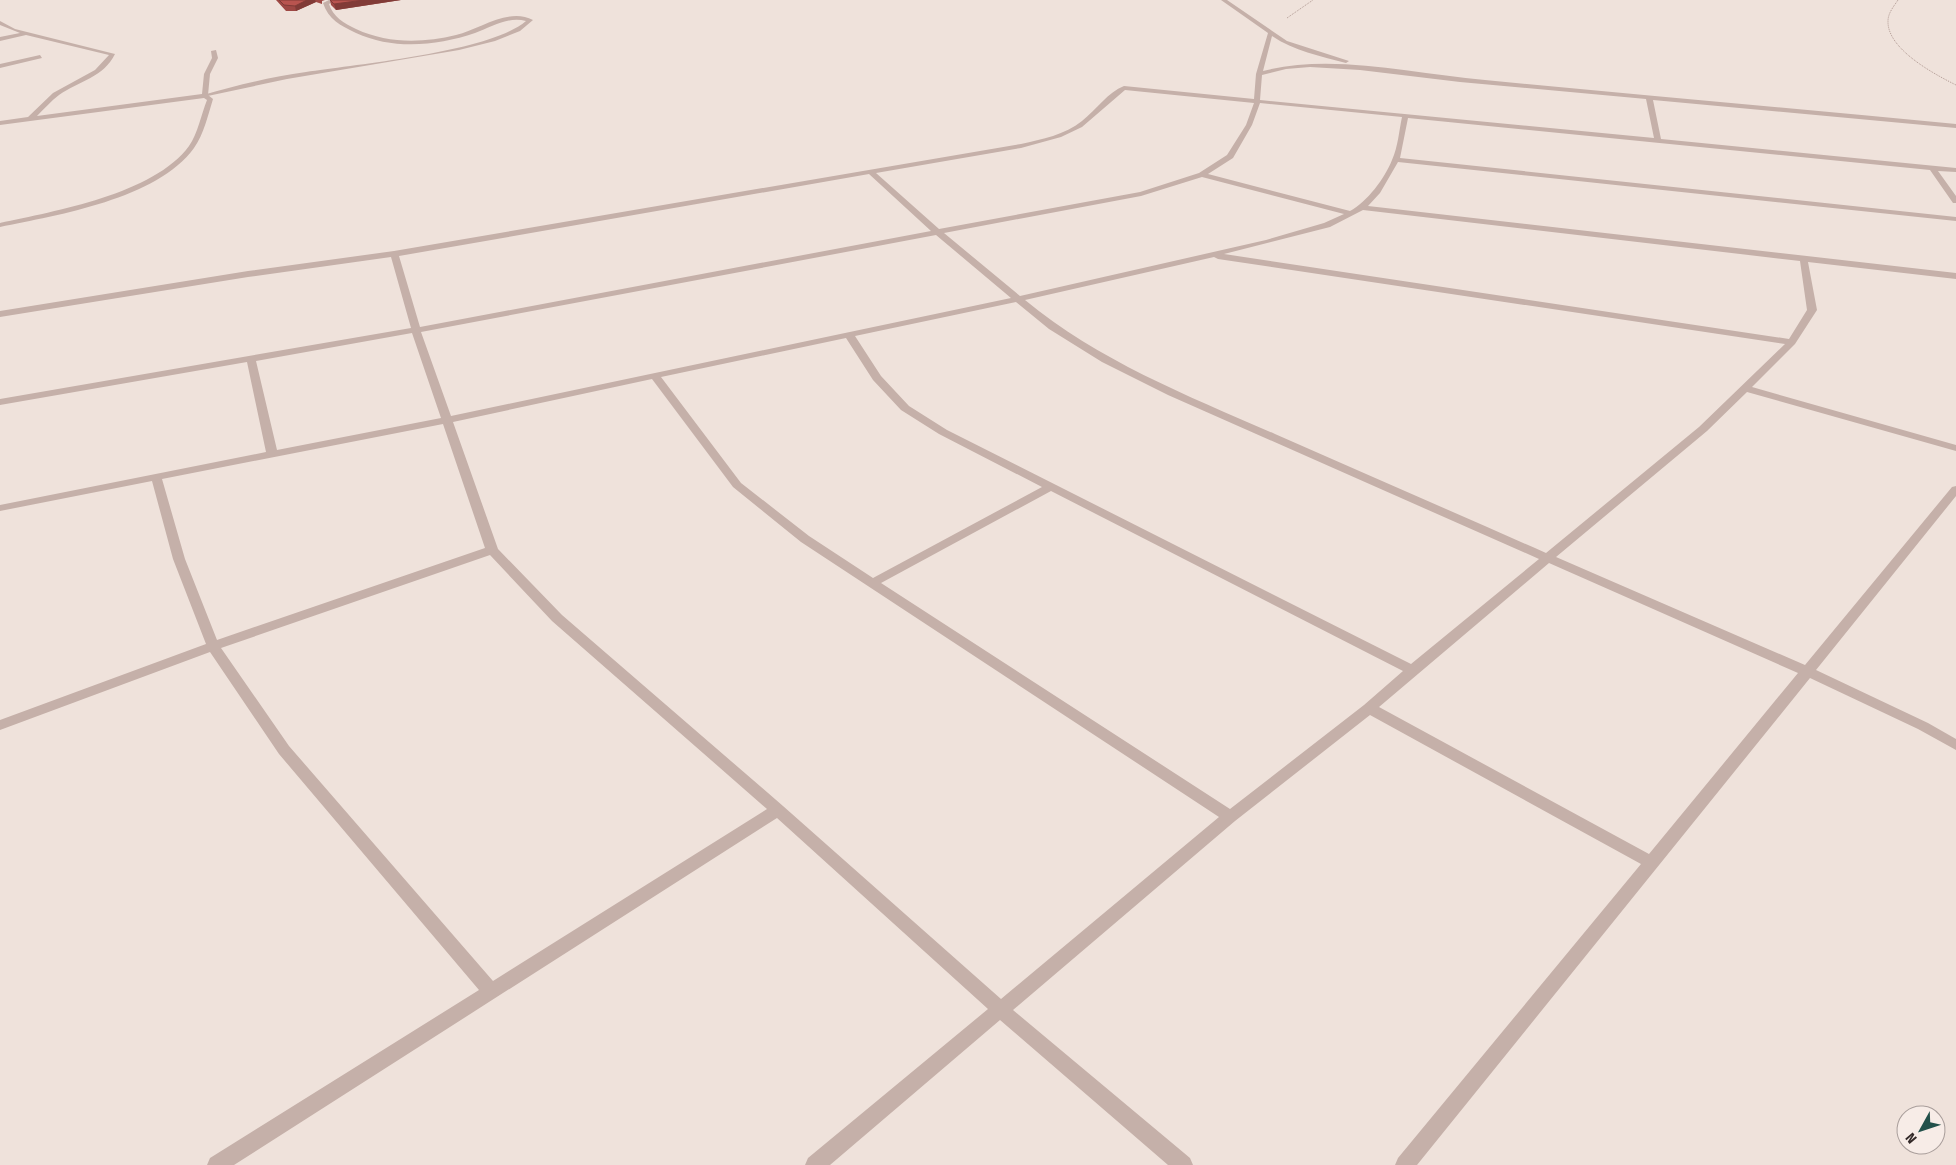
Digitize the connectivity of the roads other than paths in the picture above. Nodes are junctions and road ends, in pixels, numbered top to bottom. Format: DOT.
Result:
graph roads {
  1 [pos="333,0"];
  2 [pos="1224,0"];
  3 [pos="0,23"];
  4 [pos="26,33"];
  5 [pos="1270,33"];
  6 [pos="0,39"];
  7 [pos="214,51"];
  8 [pos="40,57"];
  9 [pos="0,66"];
  10 [pos="1395,72"];
  11 [pos="1259,74"];
  12 [pos="205,96"];
  13 [pos="1648,98"];
  14 [pos="1258,102"];
  15 [pos="1405,117"];
  16 [pos="30,119"];
  17 [pos="0,123"];
  18 [pos="1956,126"];
  19 [pos="1658,142"];
  20 [pos="1396,160"];
  21 [pos="1932,168"];
  22 [pos="1956,170"];
  23 [pos="871,172"];
  24 [pos="1202,175"];
  25 [pos="1956,201"];
  26 [pos="1362,208"];
  27 [pos="1350,214"];
  28 [pos="1956,220"];
  29 [pos="0,224"];
  30 [pos="937,232"];
  31 [pos="394,254"];
  32 [pos="1210,255"];
  33 [pos="1804,260"];
  34 [pos="1956,276"];
  35 [pos="1018,299"];
  36 [pos="0,314"];
  37 [pos="416,330"];
  38 [pos="849,335"];
  39 [pos="1792,342"];
  40 [pos="251,359"];
  41 [pos="655,376"];
  42 [pos="1745,388"];
  43 [pos="0,402"];
  44 [pos="446,420"];
  45 [pos="1956,448"];
  46 [pos="272,454"];
  47 [pos="156,477"];
  48 [pos="1050,487"];
  49 [pos="1956,489"];
  50 [pos="0,508"];
  51 [pos="492,550"];
  52 [pos="1548,559"];
  53 [pos="872,583"];
  54 [pos="213,646"];
  55 [pos="1412,670"];
  56 [pos="1808,672"];
  57 [pos="1370,708"];
  58 [pos="0,725"];
  59 [pos="1956,745"];
  60 [pos="778,810"];
  61 [pos="1230,817"];
  62 [pos="1652,863"];
  63 [pos="490,990"];
  64 [pos="1000,1010"];
  65 [pos="217,1165"];
  66 [pos="815,1165"];
  67 [pos="1183,1165"];
  68 [pos="1405,1165"];
  1 -- 12 [label="street"];
  2 -- 5 [label="street"];
  3 -- 4 [label="street"];
  4 -- 6 [label="street"];
  4 -- 16 [label="street"];
  5 -- 10 [label="street"];
  5 -- 11 [label="street"];
  7 -- 12 [label="street"];
  8 -- 9 [label="street"];
  10 -- 11 [label="street"];
  10 -- 13 [label="street"];
  11 -- 14 [label="street"];
  12 -- 16 [label="street"];
  12 -- 29 [label="street"];
  13 -- 18 [label="street"];
  13 -- 19 [label="street"];
  14 -- 15 [label="street"];
  14 -- 23 [label="street"];
  14 -- 24 [label="street"];
  15 -- 19 [label="street"];
  15 -- 20 [label="street"];
  16 -- 17 [label="street"];
  19 -- 21 [label="street"];
  20 -- 26 [label="street"];
  20 -- 28 [label="street"];
  21 -- 22 [label="street"];
  21 -- 25 [label="street"];
  23 -- 30 [label="street"];
  23 -- 31 [label="street"];
  24 -- 27 [label="street"];
  24 -- 30 [label="street"];
  26 -- 27 [label="street"];
  26 -- 33 [label="street"];
  27 -- 32 [label="street"];
  30 -- 35 [label="street"];
  30 -- 37 [label="street"];
  31 -- 36 [label="street"];
  31 -- 37 [label="street"];
  32 -- 35 [label="street"];
  32 -- 39 [label="street"];
  33 -- 34 [label="street"];
  33 -- 39 [label="street"];
  35 -- 38 [label="street"];
  35 -- 52 [label="street"];
  37 -- 40 [label="street"];
  37 -- 44 [label="street"];
  38 -- 41 [label="street"];
  38 -- 48 [label="street"];
  39 -- 42 [label="street"];
  40 -- 43 [label="street"];
  40 -- 46 [label="street"];
  41 -- 44 [label="street"];
  41 -- 53 [label="street"];
  42 -- 45 [label="street"];
  42 -- 52 [label="street"];
  44 -- 46 [label="street"];
  44 -- 51 [label="street"];
  46 -- 47 [label="street"];
  47 -- 50 [label="street"];
  47 -- 54 [label="street"];
  48 -- 53 [label="street"];
  48 -- 55 [label="street"];
  49 -- 56 [label="street"];
  51 -- 54 [label="street"];
  51 -- 60 [label="street"];
  52 -- 55 [label="street"];
  52 -- 56 [label="street"];
  53 -- 61 [label="street"];
  54 -- 58 [label="street"];
  54 -- 63 [label="street"];
  55 -- 57 [label="street"];
  56 -- 59 [label="street"];
  56 -- 62 [label="street"];
  57 -- 61 [label="street"];
  57 -- 62 [label="street"];
  60 -- 63 [label="street"];
  60 -- 64 [label="street"];
  61 -- 64 [label="street"];
  62 -- 68 [label="street"];
  63 -- 65 [label="street"];
  64 -- 66 [label="street"];
  64 -- 67 [label="street"];
}
